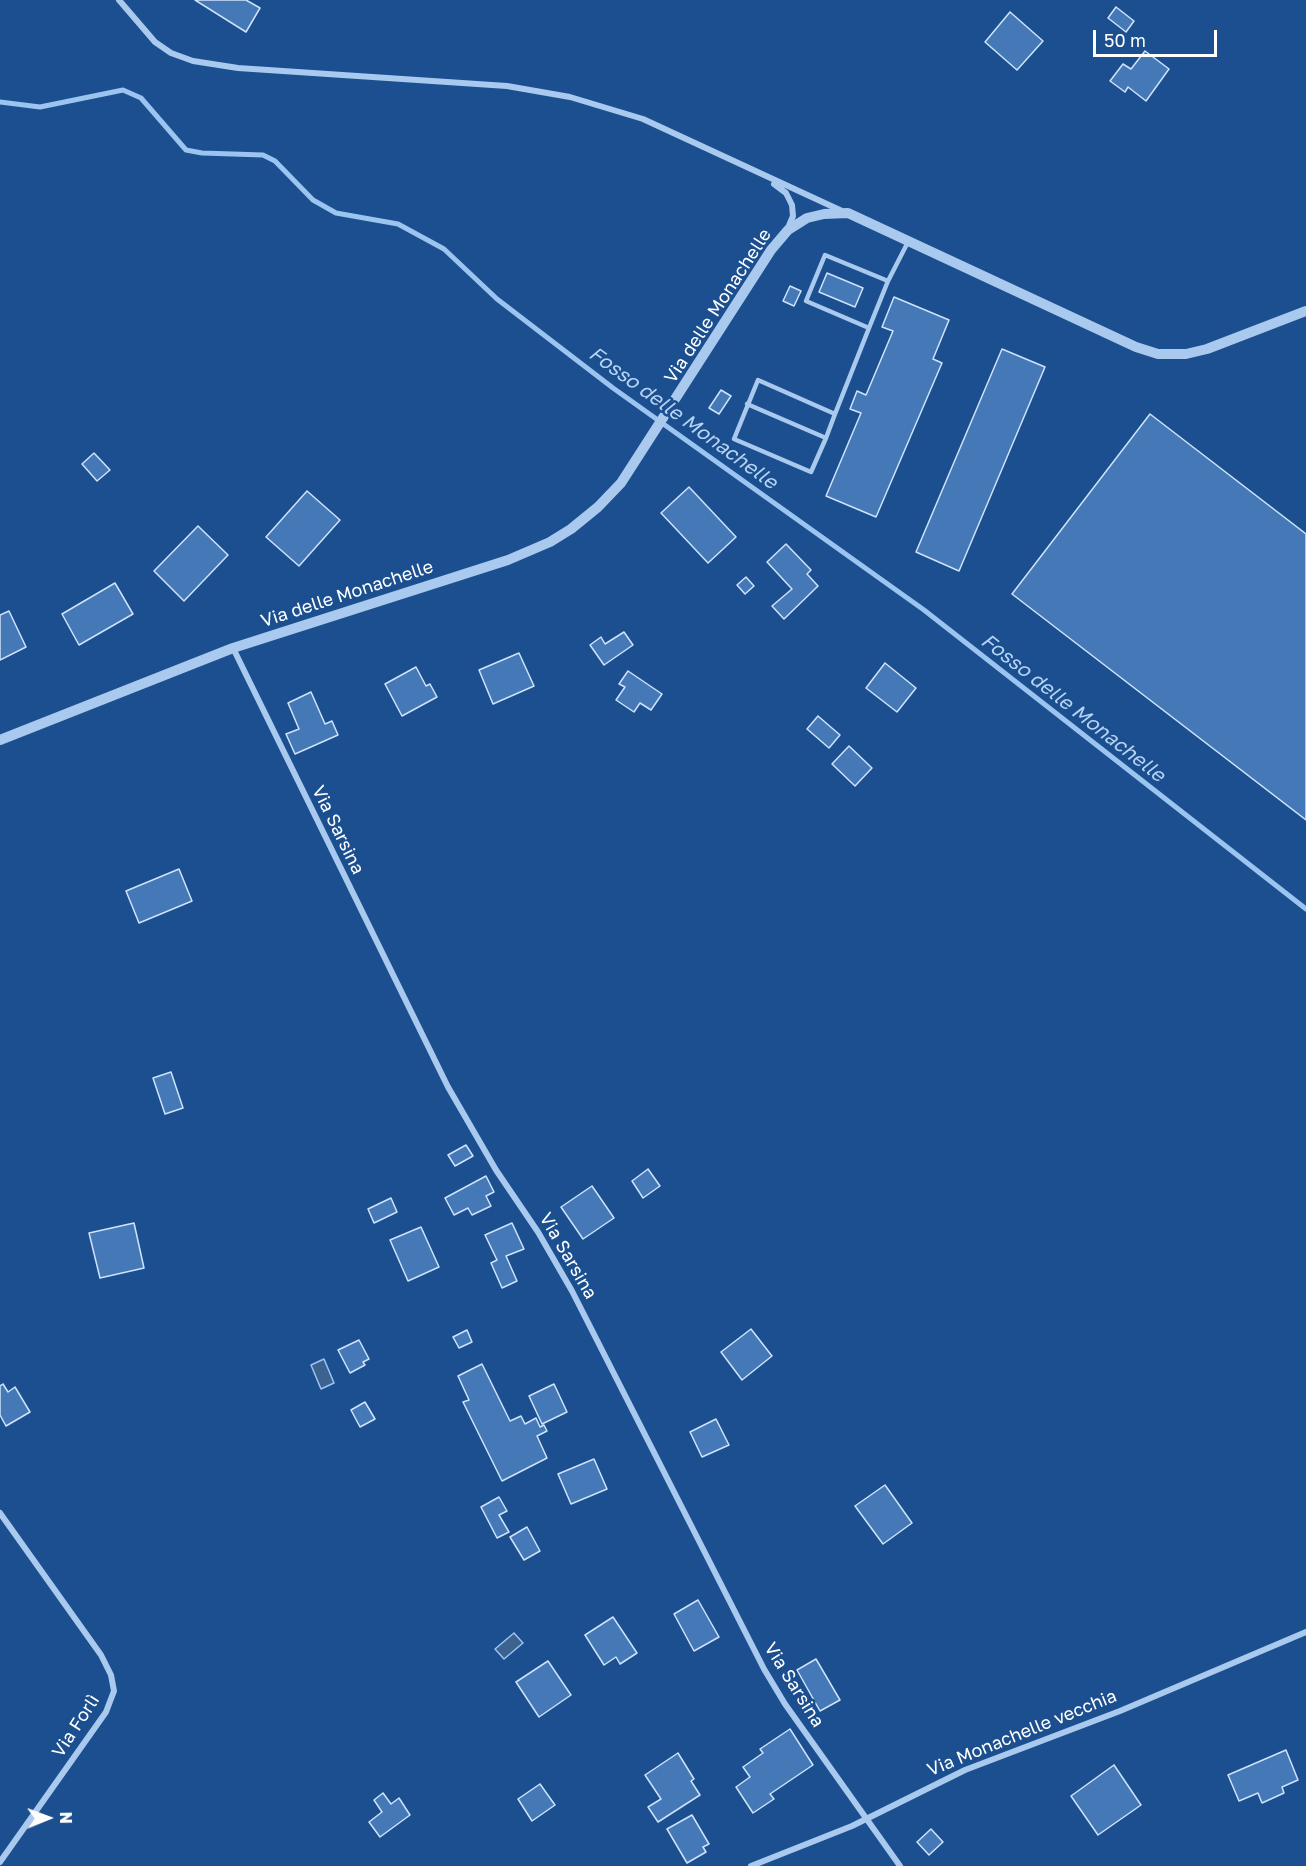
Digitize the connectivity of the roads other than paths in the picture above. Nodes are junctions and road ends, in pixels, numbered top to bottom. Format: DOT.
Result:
graph roads {
  1 [pos="119,0"];
  2 [pos="761,176"];
  3 [pos="848,213"];
  4 [pos="908,242"];
  5 [pos="774,245"];
  6 [pos="888,281"];
  7 [pos="1306,311"];
  8 [pos="869,328"];
  9 [pos="747,404"];
  10 [pos="836,414"];
  11 [pos="826,438"];
  12 [pos="233,648"];
  13 [pos="0,740"];
  14 [pos="0,1513"];
  15 [pos="1306,1632"];
  16 [pos="867,1820"];
  17 [pos="0,1862"];
  18 [pos="751,1866"];
  19 [pos="900,1866"];
  1 -- 2 [label="street"];
  2 -- 3 [label="street"];
  2 -- 5 [label="street"];
  3 -- 4 [label="street"];
  3 -- 5 [label="street, Via delle Monachelle"];
  4 -- 6 [label="lane"];
  4 -- 7 [label="street"];
  5 -- 12 [label="street, Via delle Monachelle"];
  6 -- 8 [label="lane"];
  6 -- 8 [label="lane"];
  8 -- 10 [label="lane"];
  9 -- 10 [label="lane"];
  9 -- 11 [label="lane"];
  9 -- 11 [label="lane"];
  10 -- 11 [label="lane"];
  12 -- 13 [label="street, Via delle Monachelle"];
  12 -- 16 [label="street, Via Sarsina"];
  14 -- 17 [label="street, Via Forlì"];
  15 -- 16 [label="street, Via Monachelle vecchia"];
  16 -- 18 [label="street, Via Monachelle vecchia"];
  16 -- 19 [label="street, Via Sarsina"];
}
